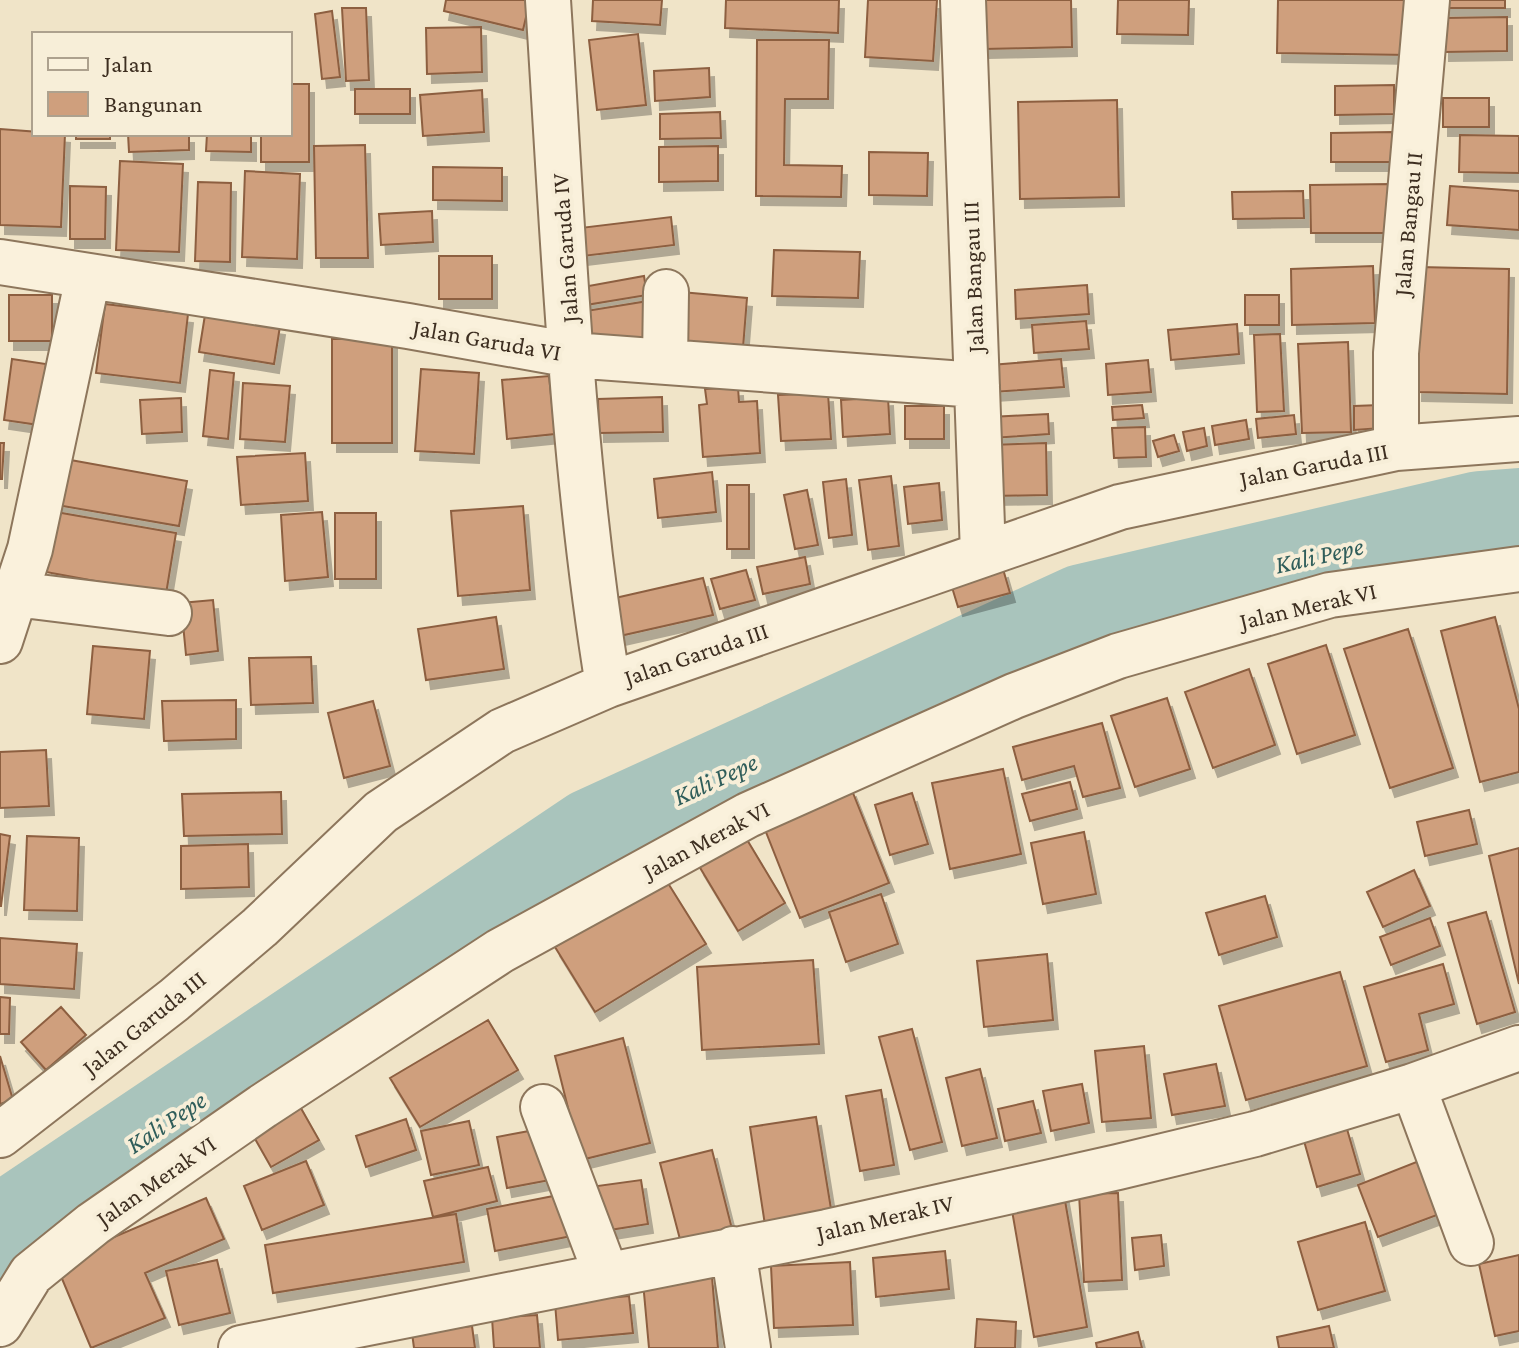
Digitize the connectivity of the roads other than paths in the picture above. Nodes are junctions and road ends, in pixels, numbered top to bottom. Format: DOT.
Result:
graph roads {
  1 [pos="548,0"];
  2 [pos="963,0"];
  3 [pos="1427,0"];
  4 [pos="0,262"];
  5 [pos="88,277"];
  6 [pos="666,292"];
  7 [pos="572,355"];
  8 [pos="665,362"];
  9 [pos="977,385"];
  10 [pos="1519,439"];
  11 [pos="1396,448"];
  12 [pos="983,554"];
  13 [pos="1519,569"];
  14 [pos="15,594"];
  15 [pos="169,613"];
  16 [pos="0,641"];
  17 [pos="608,685"];
  18 [pos="1519,1048"];
  19 [pos="1413,1086"];
  20 [pos="543,1107"];
  21 [pos="0,1135"];
  22 [pos="1471,1243"];
  23 [pos="733,1249"];
  24 [pos="606,1274"];
  25 [pos="0,1324"];
  26 [pos="241,1348"];
  27 [pos="748,1348"];
  1 -- 7 [label="street, Jalan Garuda IV"];
  2 -- 9 [label="street, Jalan Bangau III"];
  3 -- 11 [label="street, Jalan Bangau II"];
  4 -- 5 [label="street, Jalan Garuda VI"];
  5 -- 7 [label="street, Jalan Garuda VI"];
  5 -- 14 [label="street"];
  6 -- 8 [label="street"];
  7 -- 8 [label="street, Jalan Garuda VI"];
  7 -- 17 [label="street, Jalan Garuda IV"];
  8 -- 9 [label="street, Jalan Garuda VI"];
  9 -- 12 [label="street, Jalan Bangau III"];
  10 -- 11 [label="street, Jalan Garuda III"];
  11 -- 12 [label="street, Jalan Garuda III"];
  12 -- 17 [label="street, Jalan Garuda III"];
  13 -- 25 [label="street, Jalan Merak VI"];
  14 -- 15 [label="street"];
  14 -- 16 [label="street"];
  17 -- 21 [label="street, Jalan Garuda III"];
  18 -- 19 [label="street, Jalan Merak IV"];
  19 -- 22 [label="street"];
  19 -- 23 [label="street, Jalan Merak IV"];
  20 -- 24 [label="street"];
  23 -- 24 [label="street, Jalan Merak IV"];
  23 -- 27 [label="street"];
  24 -- 26 [label="street, Jalan Merak IV"];
}
